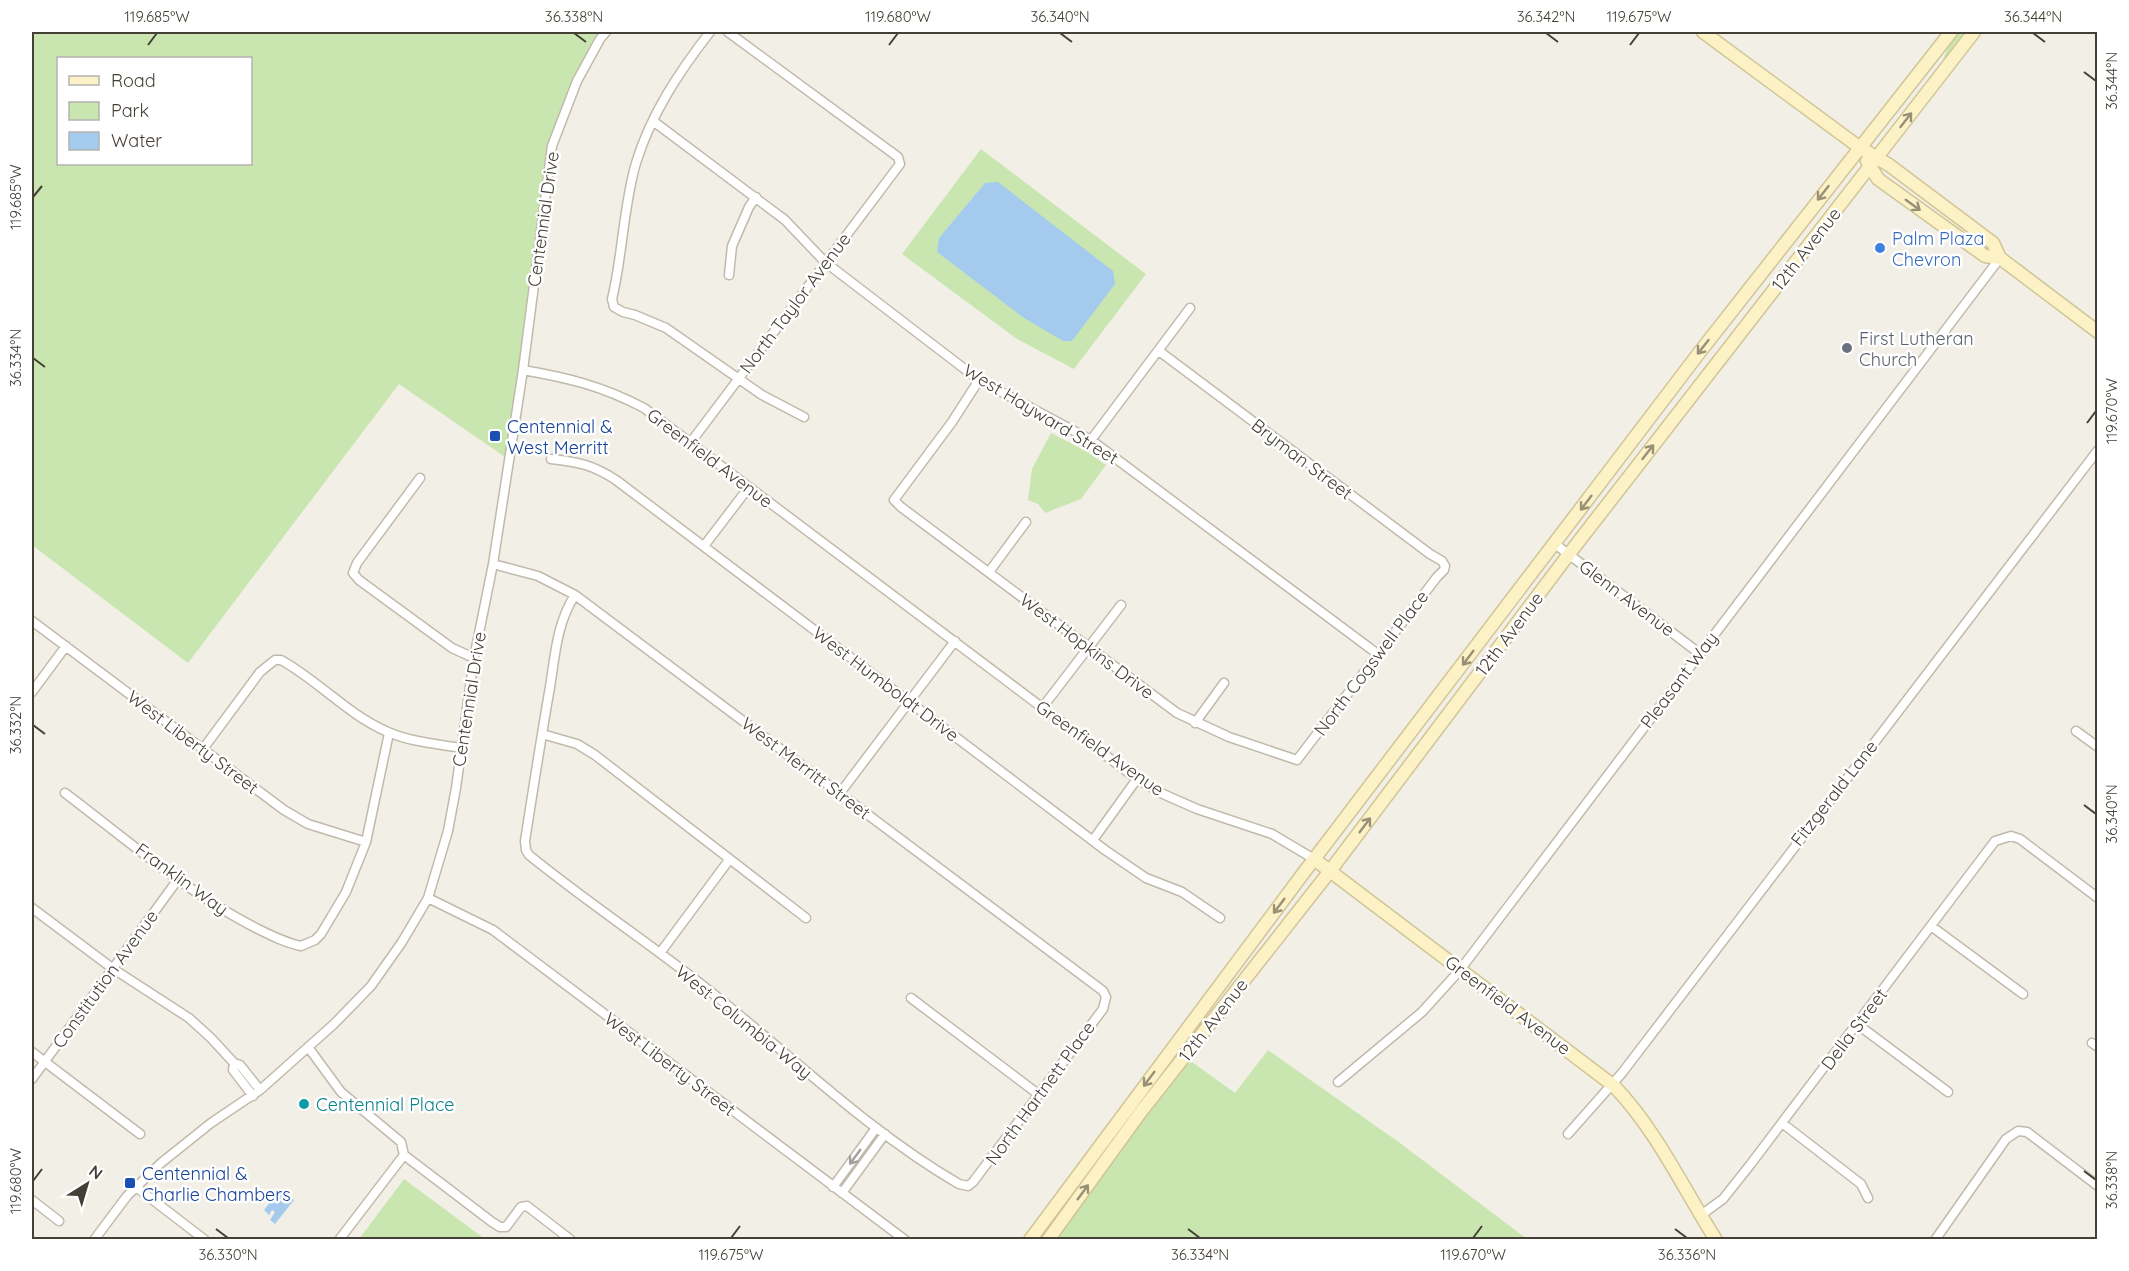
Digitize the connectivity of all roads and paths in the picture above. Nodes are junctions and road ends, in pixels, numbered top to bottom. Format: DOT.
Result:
graph roads {
  1 [pos="606,32"];
  2 [pos="710,32"];
  3 [pos="728,32"];
  4 [pos="1703,32"];
  5 [pos="1951,32"];
  6 [pos="1974,32"];
  7 [pos="653,121"];
  8 [pos="1859,147"];
  9 [pos="1874,162"];
  10 [pos="756,197"];
  11 [pos="2000,258"];
  12 [pos="825,262"];
  13 [pos="729,275"];
  14 [pos="1190,308"];
  15 [pos="2097,332"];
  16 [pos="1159,351"];
  17 [pos="523,370"];
  18 [pos="738,379"];
  19 [pos="979,380"];
  20 [pos="804,417"];
  21 [pos="1091,440"];
  22 [pos="691,442"];
  23 [pos="2097,450"];
  24 [pos="551,459"];
  25 [pos="420,478"];
  26 [pos="749,487"];
  27 [pos="1026,522"];
  28 [pos="1555,544"];
  29 [pos="704,546"];
  30 [pos="1569,554"];
  31 [pos="493,564"];
  32 [pos="1445,566"];
  33 [pos="989,572"];
  34 [pos="575,595"];
  35 [pos="1121,605"];
  36 [pos="32,621"];
  37 [pos="954,641"];
  38 [pos="66,646"];
  39 [pos="1089,647"];
  40 [pos="1699,653"];
  41 [pos="1379,655"];
  42 [pos="474,658"];
  43 [pos="1224,683"];
  44 [pos="32,692"];
  45 [pos="909,701"];
  46 [pos="1042,708"];
  47 [pos="1195,723"];
  48 [pos="2076,731"];
  49 [pos="389,733"];
  50 [pos="542,734"];
  51 [pos="2097,747"];
  52 [pos="461,748"];
  53 [pos="203,749"];
  54 [pos="1297,760"];
  55 [pos="1137,779"];
  56 [pos="65,793"];
  57 [pos="840,793"];
  58 [pos="1093,840"];
  59 [pos="366,842"];
  60 [pos="1314,859"];
  61 [pos="729,860"];
  62 [pos="1330,871"];
  63 [pos="179,878"];
  64 [pos="428,898"];
  65 [pos="2097,898"];
  66 [pos="32,908"];
  67 [pos="806,918"];
  68 [pos="1220,918"];
  69 [pos="1931,926"];
  70 [pos="660,953"];
  71 [pos="112,969"];
  72 [pos="1460,970"];
  73 [pos="2023,994"];
  74 [pos="1106,997"];
  75 [pos="911,998"];
  76 [pos="1857,1024"];
  77 [pos="308,1047"];
  78 [pos="32,1052"];
  79 [pos="44,1062"];
  80 [pos="32,1079"];
  81 [pos="1338,1082"];
  82 [pos="1611,1084"];
  83 [pos="1948,1092"];
  84 [pos="256,1093"];
  85 [pos="1038,1094"];
  86 [pos="1782,1123"];
  87 [pos="876,1128"];
  88 [pos="140,1134"];
  89 [pos="885,1134"];
  90 [pos="1568,1134"];
  91 [pos="404,1155"];
  92 [pos="968,1186"];
  93 [pos="2097,1186"];
  94 [pos="136,1187"];
  95 [pos="833,1187"];
  96 [pos="842,1193"];
  97 [pos="1868,1198"];
  98 [pos="32,1200"];
  99 [pos="1701,1215"];
  100 [pos="59,1221"];
  101 [pos="94,1239"];
  102 [pos="205,1239"];
  103 [pos="339,1239"];
  104 [pos="571,1239"];
  105 [pos="905,1239"];
  106 [pos="1030,1239"];
  107 [pos="1048,1239"];
  108 [pos="1716,1239"];
  109 [pos="1935,1239"];
  1 -- 17 [label="street, Centennial Drive"];
  2 -- 7 [label="street"];
  3 -- 12 [label="street, North Taylor Avenue"];
  4 -- 8 [label="main road"];
  5 -- 8 [label="main road, 12th Avenue"];
  9 -- 6 [label="main road, 12th Avenue, one-way"];
  7 -- 10 [label="street, West Hayward Street"];
  7 -- 18 [label="street"];
  8 -- 9 [label="main road"];
  8 -- 28 [label="main road, 12th Avenue, one-way"];
  9 -- 11 [label="main road"];
  9 -- 11 [label="main road, one-way"];
  30 -- 9 [label="main road, 12th Avenue, one-way"];
  10 -- 12 [label="street, West Hayward Street"];
  10 -- 13 [label="street"];
  11 -- 15 [label="main road"];
  11 -- 40 [label="street, Pleasant Way"];
  12 -- 18 [label="street, North Taylor Avenue"];
  12 -- 19 [label="street, West Hayward Street"];
  14 -- 16 [label="street"];
  16 -- 21 [label="street"];
  16 -- 32 [label="street, Bryman Street"];
  17 -- 22 [label="street, Greenfield Avenue"];
  17 -- 31 [label="street, Centennial Drive"];
  18 -- 20 [label="street"];
  18 -- 22 [label="street, North Taylor Avenue"];
  19 -- 21 [label="street, West Hayward Street"];
  19 -- 33 [label="street, West Hopkins Drive"];
  21 -- 41 [label="street, West Hayward Street"];
  22 -- 26 [label="street, Greenfield Avenue"];
  23 -- 82 [label="street, Fitzgerald Lane"];
  24 -- 29 [label="street, West Humboldt Drive"];
  25 -- 42 [label="street"];
  26 -- 29 [label="street"];
  26 -- 37 [label="street, Greenfield Avenue"];
  27 -- 33 [label="street"];
  28 -- 30 [label="street, Glenn Avenue"];
  28 -- 60 [label="main road, 12th Avenue, one-way"];
  29 -- 45 [label="street, West Humboldt Drive"];
  30 -- 40 [label="street, Glenn Avenue"];
  62 -- 30 [label="main road, 12th Avenue, one-way"];
  31 -- 34 [label="street, West Merritt Street"];
  31 -- 42 [label="street, Centennial Drive"];
  32 -- 41 [label="street, North Cogswell Place"];
  33 -- 39 [label="street, West Hopkins Drive"];
  34 -- 50 [label="street"];
  34 -- 57 [label="street, West Merritt Street"];
  35 -- 39 [label="street"];
  36 -- 38 [label="street, West Liberty Street"];
  37 -- 45 [label="street"];
  37 -- 46 [label="street, Greenfield Avenue"];
  38 -- 44 [label="street"];
  38 -- 53 [label="street, West Liberty Street"];
  39 -- 46 [label="street"];
  39 -- 47 [label="street, West Hopkins Drive"];
  40 -- 72 [label="street, Pleasant Way"];
  41 -- 54 [label="street, North Cogswell Place"];
  42 -- 52 [label="street, Centennial Drive"];
  43 -- 47 [label="street"];
  45 -- 57 [label="street"];
  45 -- 58 [label="street, West Humboldt Drive"];
  46 -- 55 [label="street, Greenfield Avenue"];
  47 -- 54 [label="street, West Hopkins Drive"];
  48 -- 51 [label="street"];
  49 -- 52 [label="street"];
  49 -- 53 [label="street"];
  49 -- 59 [label="street"];
  50 -- 61 [label="street"];
  50 -- 70 [label="street, West Columbia Way"];
  52 -- 64 [label="street, Centennial Drive"];
  53 -- 59 [label="street, West Liberty Street"];
  55 -- 58 [label="street"];
  55 -- 60 [label="street, Greenfield Avenue"];
  56 -- 63 [label="street, Franklin Way"];
  57 -- 74 [label="street, West Merritt Street"];
  58 -- 68 [label="street, West Humboldt Drive"];
  59 -- 63 [label="street, Franklin Way"];
  60 -- 62 [label="main road, Greenfield Avenue"];
  60 -- 106 [label="main road, 12th Avenue, one-way"];
  61 -- 67 [label="street"];
  61 -- 70 [label="street"];
  62 -- 72 [label="main road, Greenfield Avenue"];
  107 -- 62 [label="main road, 12th Avenue, one-way"];
  63 -- 71 [label="street, Constitution Avenue"];
  64 -- 77 [label="street, Centennial Drive"];
  64 -- 95 [label="street, West Liberty Street"];
  65 -- 69 [label="street, Della Street"];
  66 -- 71 [label="street"];
  69 -- 73 [label="street"];
  69 -- 76 [label="street, Della Street"];
  70 -- 87 [label="street, West Columbia Way"];
  71 -- 79 [label="street, Constitution Avenue"];
  71 -- 84 [label="street"];
  72 -- 81 [label="street, Pleasant Way"];
  72 -- 82 [label="main road, Greenfield Avenue"];
  74 -- 85 [label="street, North Hartnett Place"];
  75 -- 85 [label="street"];
  76 -- 83 [label="street"];
  76 -- 86 [label="street, Della Street"];
  77 -- 84 [label="street, Centennial Drive"];
  77 -- 91 [label="street"];
  78 -- 79 [label="street"];
  79 -- 80 [label="street, Constitution Avenue"];
  79 -- 88 [label="street"];
  82 -- 90 [label="street, Fitzgerald Lane"];
  82 -- 99 [label="main road, Greenfield Avenue"];
  84 -- 94 [label="street, Centennial Drive"];
  85 -- 92 [label="street, North Hartnett Place"];
  86 -- 97 [label="street"];
  86 -- 99 [label="street, Della Street"];
  87 -- 89 [label="street, West Columbia Way"];
  87 -- 95 [label="street, one-way"];
  89 -- 92 [label="street, West Columbia Way"];
  89 -- 96 [label="street"];
  91 -- 103 [label="street"];
  91 -- 104 [label="street"];
  93 -- 109 [label="street"];
  94 -- 101 [label="street, Centennial Drive"];
  94 -- 102 [label="street"];
  95 -- 96 [label="street, West Liberty Street"];
  96 -- 105 [label="street, West Liberty Street"];
  98 -- 100 [label="street"];
  99 -- 108 [label="main road, Greenfield Avenue"];
}
